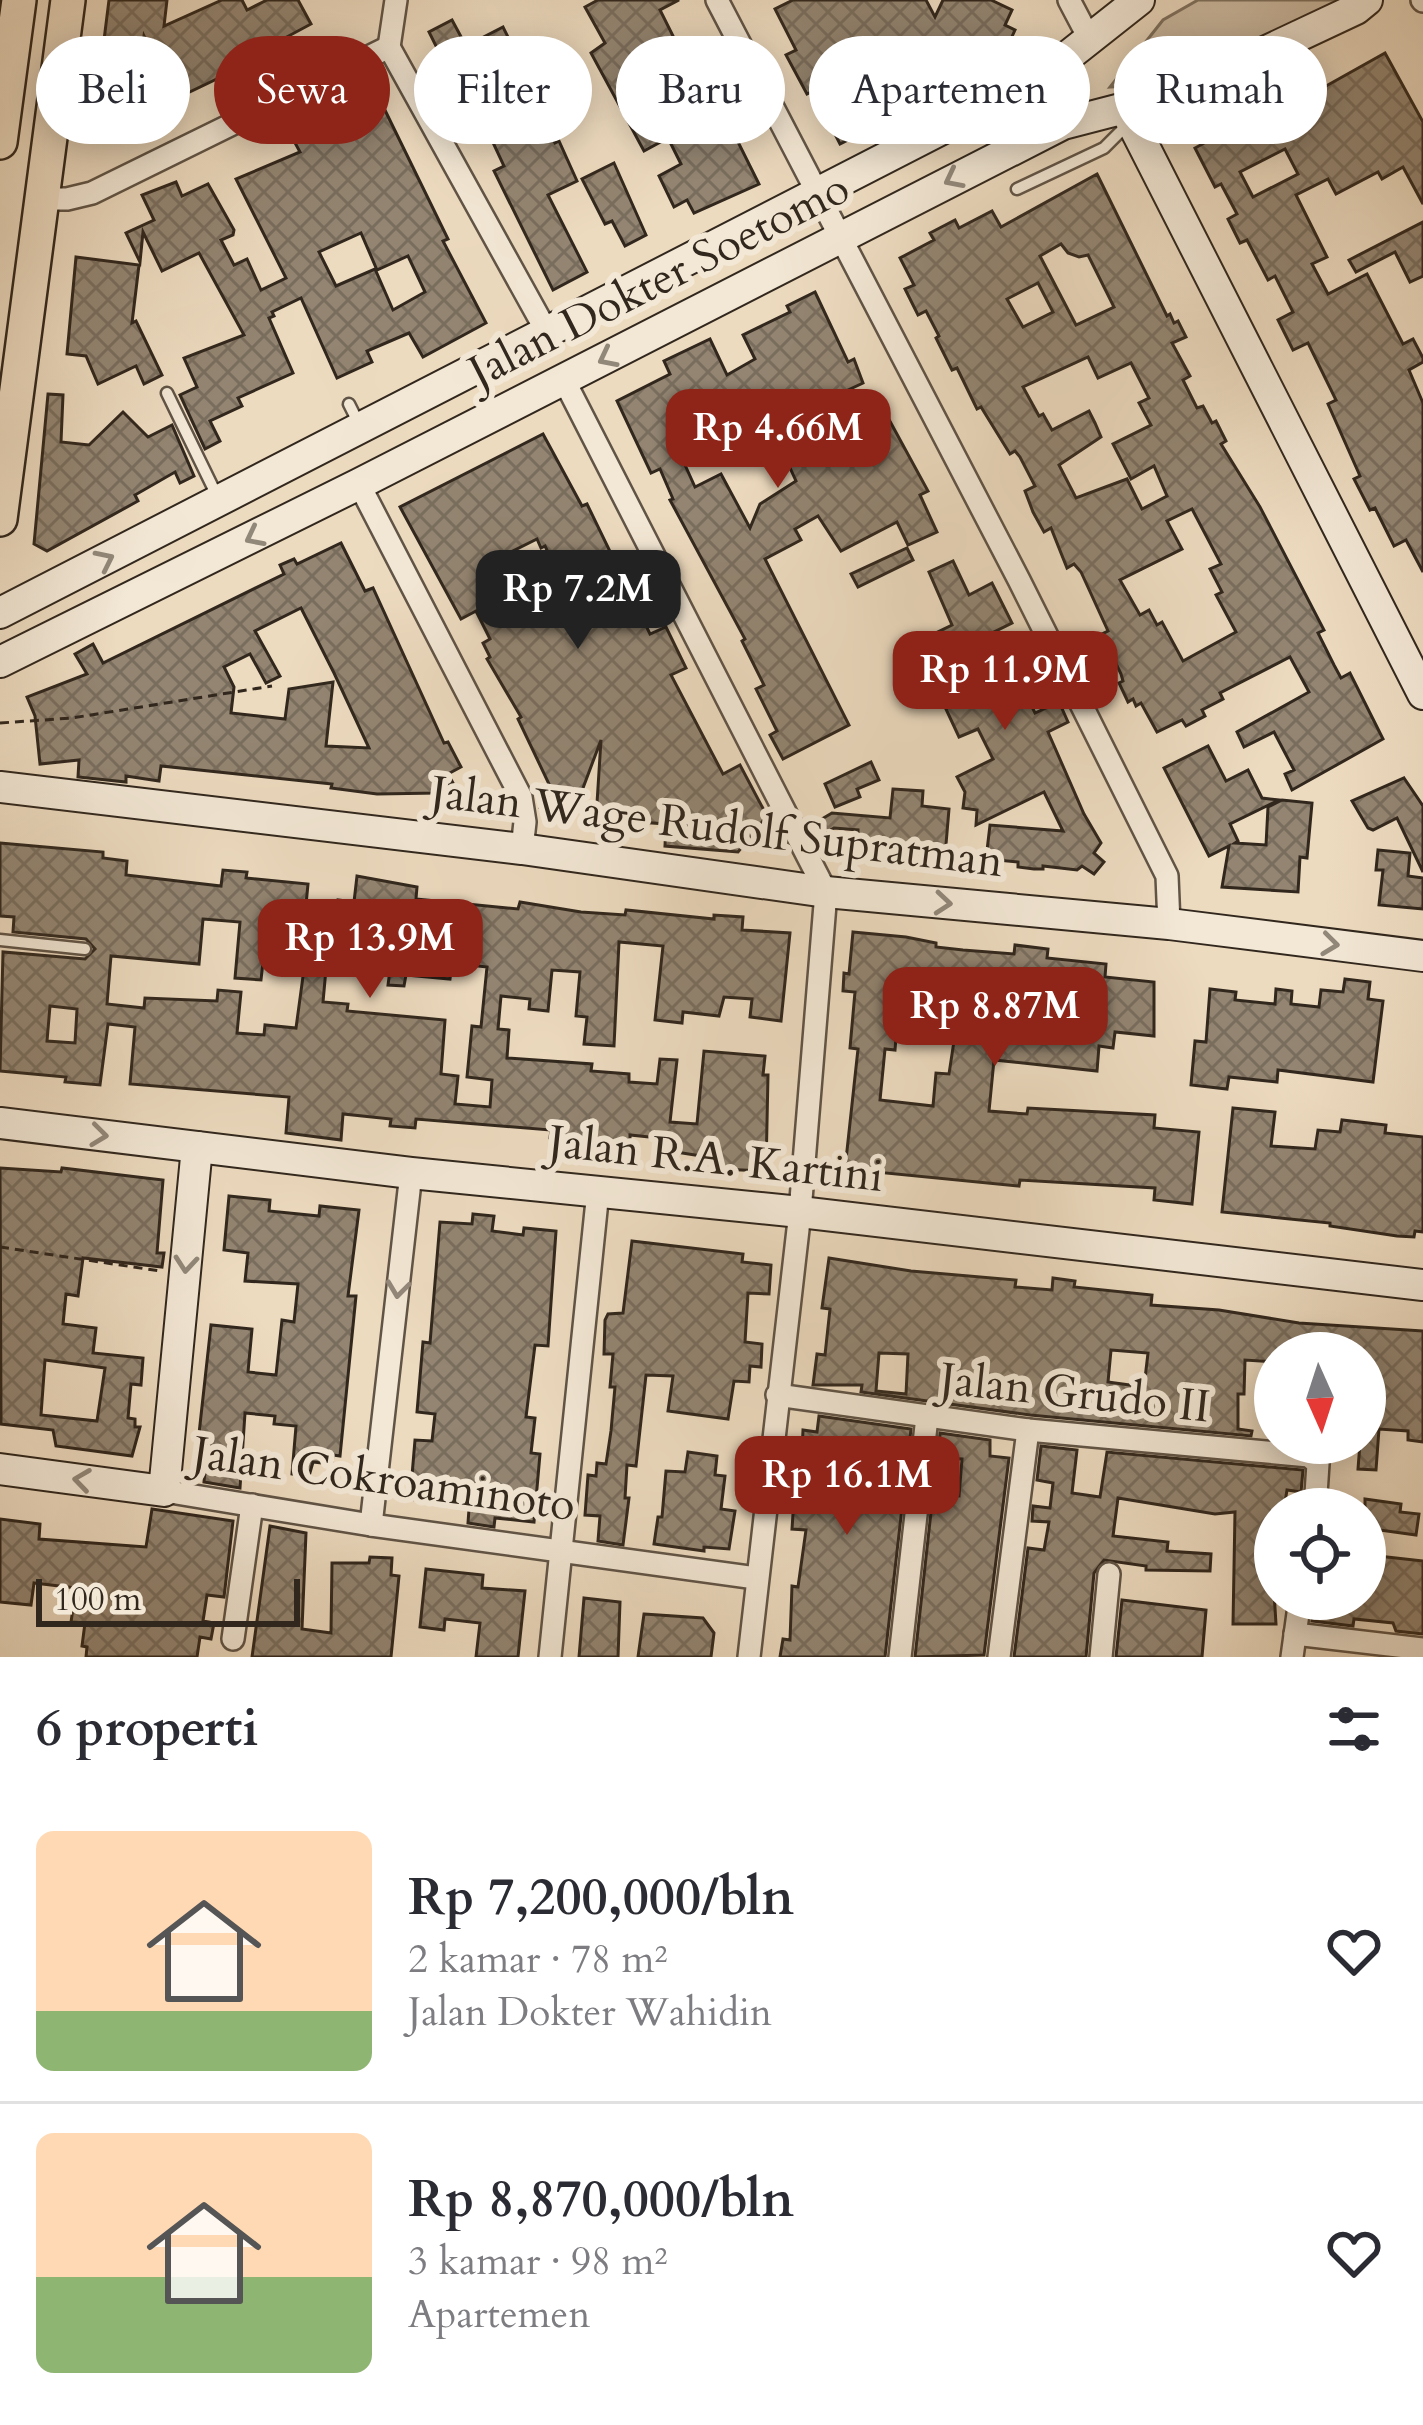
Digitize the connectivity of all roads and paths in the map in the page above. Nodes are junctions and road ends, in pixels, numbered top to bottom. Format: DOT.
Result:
graph roads {
  1 [pos="20,0"];
  2 [pos="68,0"];
  3 [pos="395,0"];
  4 [pos="717,0"];
  5 [pos="1069,0"];
  6 [pos="1139,0"];
  7 [pos="1362,3"];
  8 [pos="1088,36"];
  9 [pos="1294,36"];
  10 [pos="1090,37"];
  11 [pos="390,39"];
  12 [pos="390,49"];
  13 [pos="4,89"];
  14 [pos="1114,117"];
  15 [pos="214,133"];
  16 [pos="1114,134"];
  17 [pos="0,142"];
  18 [pos="916,144"];
  19 [pos="1143,144"];
  20 [pos="1017,190"];
  21 [pos="817,196"];
  22 [pos="41,199"];
  23 [pos="840,236"];
  24 [pos="548,334"];
  25 [pos="564,380"];
  26 [pos="167,393"];
  27 [pos="358,484"];
  28 [pos="221,502"];
  29 [pos="0,519"];
  30 [pos="0,613"];
  31 [pos="0,662"];
  32 [pos="272,686"];
  33 [pos="1423,694"];
  34 [pos="0,723"];
  35 [pos="0,787"];
  36 [pos="523,849"];
  37 [pos="826,892"];
  38 [pos="1168,924"];
  39 [pos="0,940"];
  40 [pos="85,949"];
  41 [pos="1423,956"];
  42 [pos="0,1123"];
  43 [pos="197,1147"];
  44 [pos="411,1173"];
  45 [pos="598,1191"];
  46 [pos="800,1212"];
  47 [pos="0,1247"];
  48 [pos="185,1274"];
  49 [pos="1423,1285"];
  50 [pos="777,1395"];
  51 [pos="927,1417"];
  52 [pos="1028,1430"];
  53 [pos="0,1469"];
  54 [pos="1316,1488"];
  55 [pos="164,1491"];
  56 [pos="252,1504"];
  57 [pos="371,1525"];
  58 [pos="562,1551"];
  59 [pos="1109,1574"];
  60 [pos="756,1577"];
  61 [pos="232,1639"];
  62 [pos="1293,1646"];
  63 [pos="1423,1649"];
  64 [pos="550,1657"];
  65 [pos="749,1657"];
  66 [pos="900,1657"];
  67 [pos="999,1657"];
  68 [pos="1101,1657"];
  1 -- 13 [label="main road"];
  2 -- 22 [label="main road"];
  3 -- 11 [label="street"];
  4 -- 21 [label="street"];
  5 -- 8 [label="street"];
  6 -- 10 [label="street, Jalan Dokter Soetomo"];
  7 -- 9 [label="street, Jalan Dokter Soetomo"];
  12 -- 24 [label="street"];
  13 -- 17 [label="main road"];
  14 -- 23 [label="street, Jalan Dokter Soetomo, one-way"];
  15 -- 22 [label="street"];
  16 -- 20 [label="lane"];
  18 -- 21 [label="street, Jalan Dokter Soetomo"];
  19 -- 33 [label="street"];
  21 -- 23 [label="street"];
  21 -- 24 [label="street, Jalan Dokter Soetomo"];
  22 -- 29 [label="main road"];
  23 -- 25 [label="street, Jalan Dokter Soetomo, one-way"];
  23 -- 38 [label="street"];
  24 -- 28 [label="street, Jalan Dokter Soetomo"];
  25 -- 27 [label="street, Jalan Dokter Soetomo"];
  25 -- 37 [label="street"];
  26 -- 28 [label="lane"];
  27 -- 31 [label="street, Jalan Dokter Soetomo, one-way"];
  27 -- 36 [label="street"];
  30 -- 28 [label="street, Jalan Dokter Soetomo, one-way"];
  32 -- 34 [label="path"];
  35 -- 36 [label="street, Jalan Wage Rudolf Supratman"];
  36 -- 37 [label="street, Jalan Wage Rudolf Supratman"];
  37 -- 38 [label="street, Jalan Wage Rudolf Supratman, one-way"];
  37 -- 46 [label="street"];
  38 -- 41 [label="street, Jalan Wage Rudolf Supratman, one-way"];
  39 -- 40 [label="lane"];
  42 -- 43 [label="street, Jalan R.A. Kartini, one-way"];
  43 -- 44 [label="street, Jalan R.A. Kartini"];
  43 -- 48 [label="street, one-way"];
  44 -- 45 [label="street, Jalan R.A. Kartini"];
  44 -- 57 [label="street, one-way"];
  45 -- 46 [label="street, Jalan R.A. Kartini"];
  45 -- 58 [label="street"];
  46 -- 49 [label="street, Jalan R.A. Kartini"];
  46 -- 50 [label="street"];
  47 -- 48 [label="path"];
  48 -- 55 [label="street"];
  50 -- 51 [label="street, Jalan Grudo II"];
  50 -- 60 [label="street"];
  51 -- 52 [label="street, Jalan Grudo II"];
  51 -- 66 [label="street"];
  52 -- 54 [label="street, Jalan Grudo II"];
  52 -- 67 [label="street"];
  55 -- 53 [label="street, Jalan Cokroaminoto, one-way"];
  55 -- 56 [label="street, Jalan Cokroaminoto"];
  56 -- 57 [label="street, Jalan Cokroaminoto"];
  56 -- 61 [label="street"];
  57 -- 58 [label="street, Jalan Cokroaminoto"];
  58 -- 60 [label="street, Jalan Cokroaminoto"];
  58 -- 64 [label="street"];
  59 -- 68 [label="street"];
  60 -- 65 [label="street"];
  62 -- 63 [label="street"];
}
